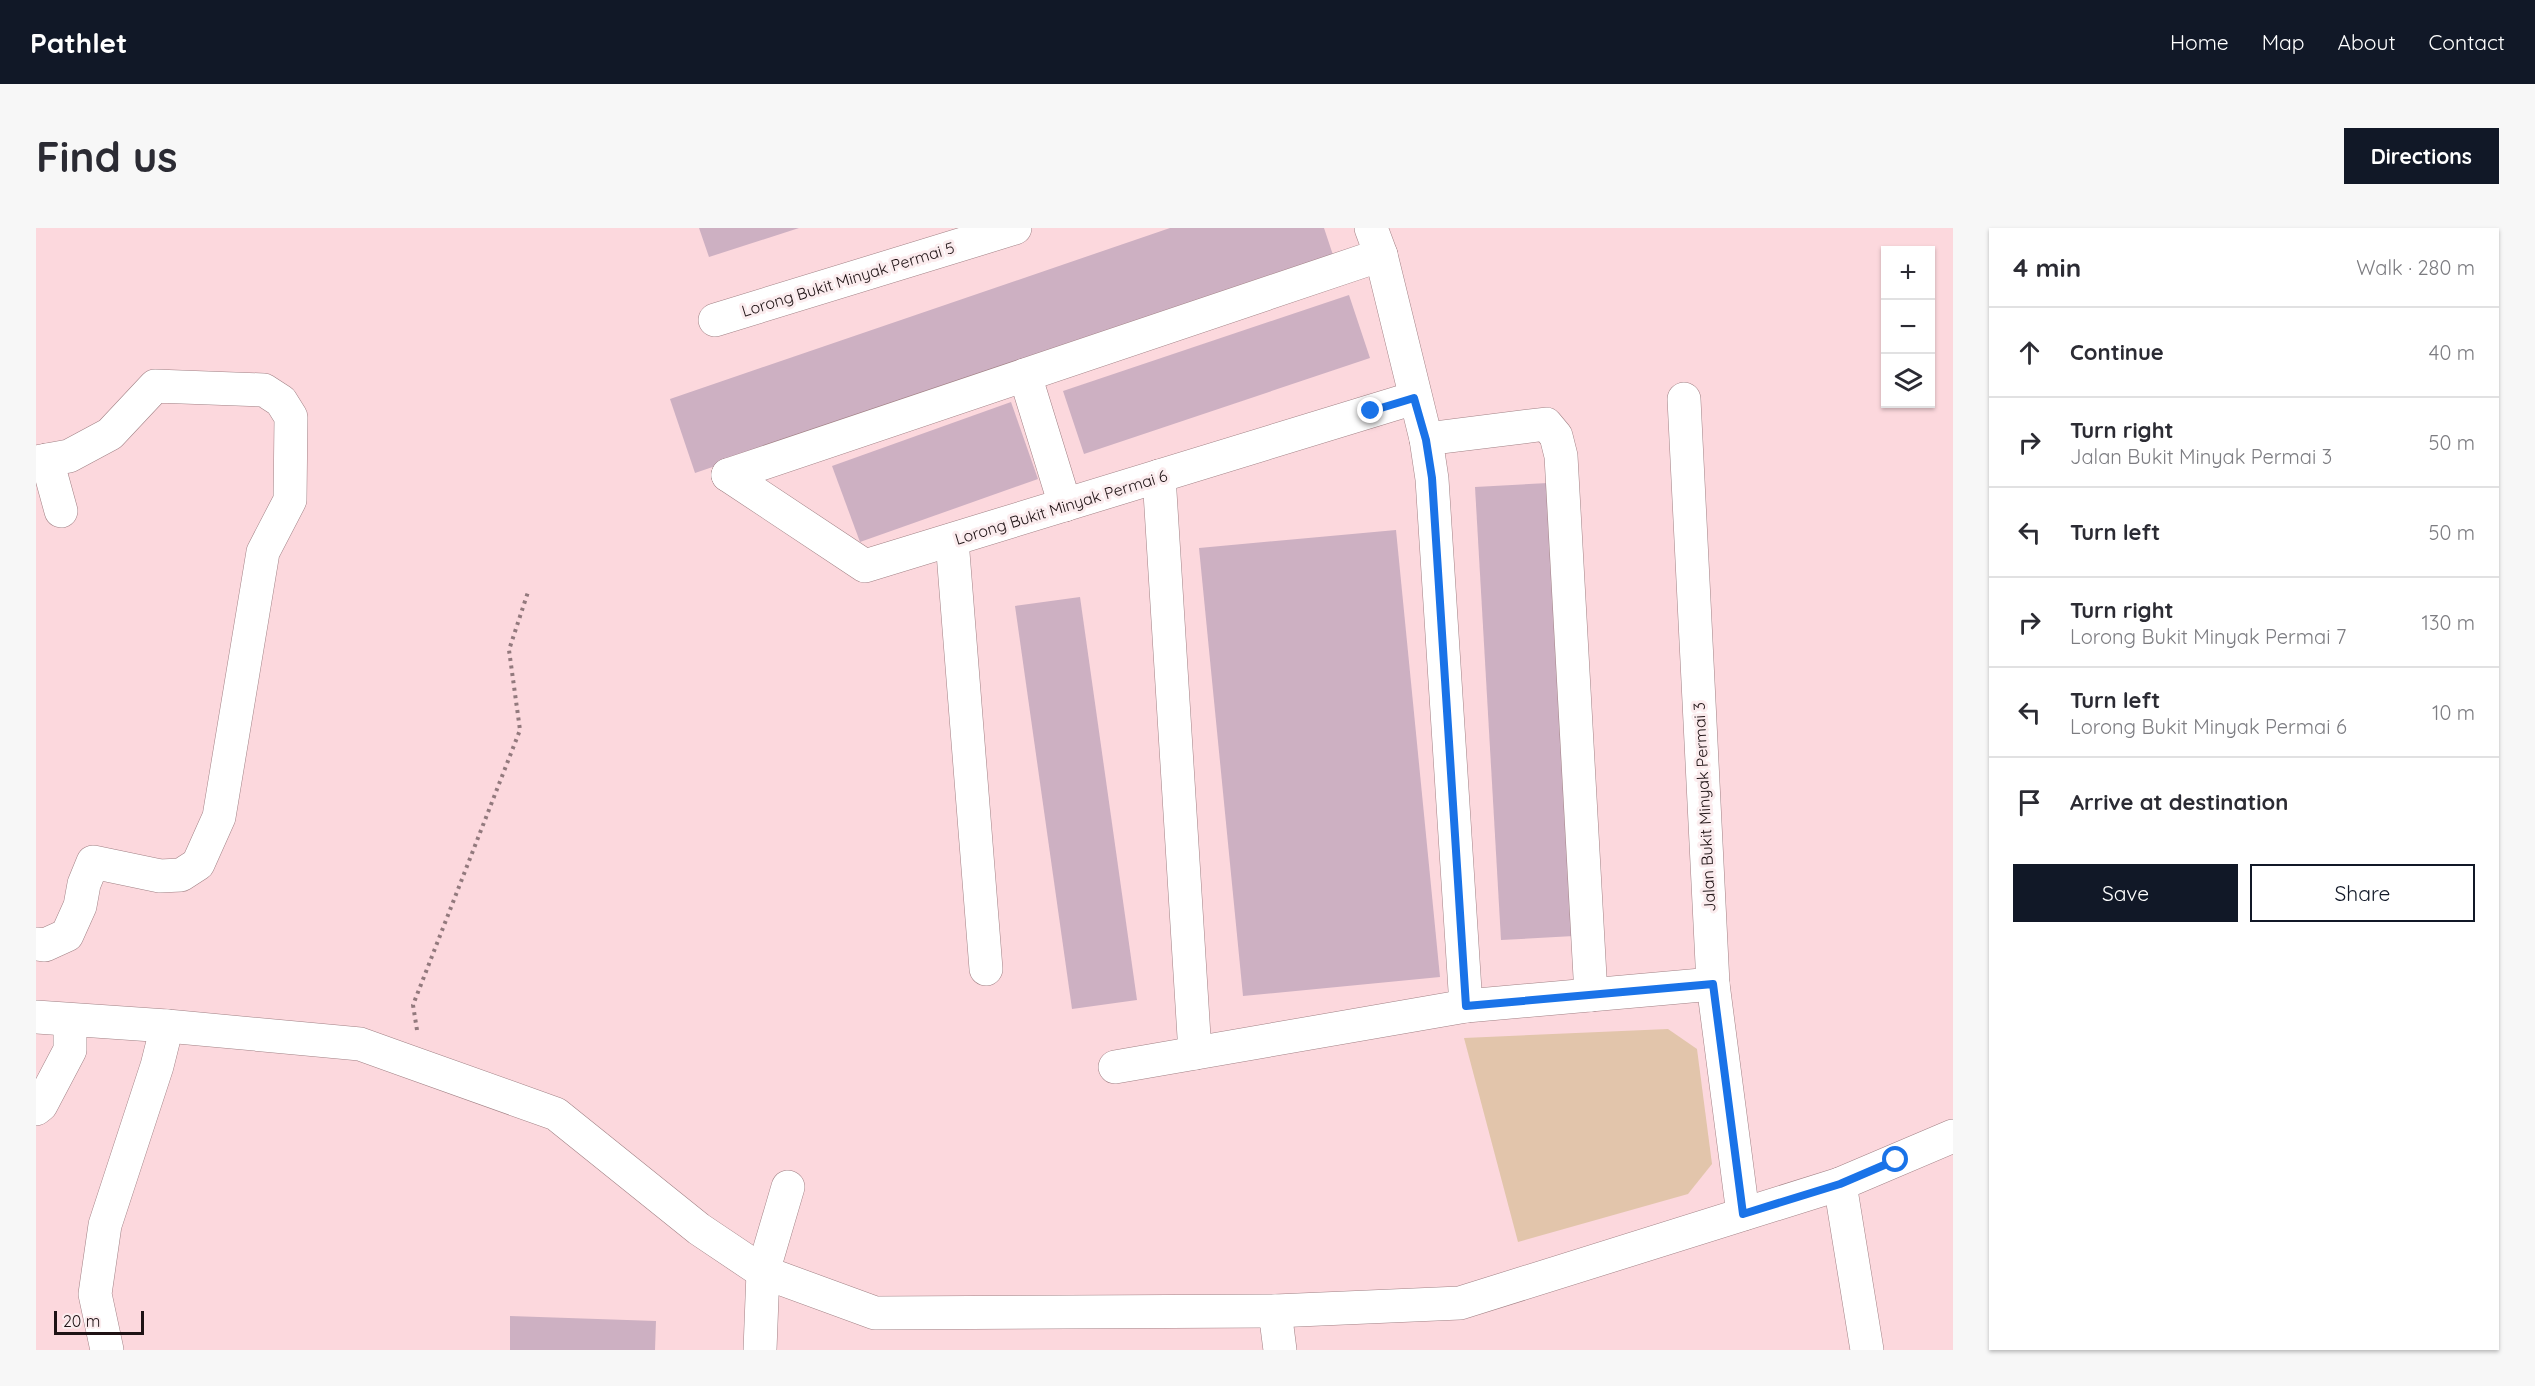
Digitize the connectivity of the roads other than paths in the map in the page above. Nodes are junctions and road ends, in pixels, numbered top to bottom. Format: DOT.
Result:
graph roads {
  1 [pos="1015,228"];
  2 [pos="1376,242"];
  3 [pos="715,320"];
  4 [pos="1025,375"];
  5 [pos="1414,398"];
  6 [pos="1684,399"];
  7 [pos="1426,440"];
  8 [pos="41,461"];
  9 [pos="1159,476"];
  10 [pos="1065,505"];
  11 [pos="62,511"];
  12 [pos="952,540"];
  13 [pos="36,944"];
  14 [pos="986,969"];
  15 [pos="1713,984"];
  16 [pos="1591,995"];
  17 [pos="1466,1006"];
  18 [pos="36,1017"];
  19 [pos="70,1020"];
  20 [pos="167,1026"];
  21 [pos="1195,1053"];
  22 [pos="1115,1067"];
  23 [pos="36,1109"];
  24 [pos="1953,1136"];
  25 [pos="1840,1184"];
  26 [pos="788,1187"];
  27 [pos="1743,1214"];
  28 [pos="763,1272"];
  29 [pos="1275,1311"];
  30 [pos="107,1350"];
  31 [pos="760,1350"];
  32 [pos="1280,1350"];
  33 [pos="1867,1350"];
  1 -- 3 [label="street, Lorong Bukit Minyak Permai 5"];
  2 -- 4 [label="street"];
  2 -- 5 [label="street"];
  4 -- 10 [label="street"];
  4 -- 12 [label="street, Lorong Bukit Minyak Permai 6"];
  5 -- 7 [label="street"];
  5 -- 9 [label="street, Lorong Bukit Minyak Permai 6"];
  6 -- 15 [label="street, Jalan Bukit Minyak Permai 3"];
  7 -- 16 [label="street"];
  7 -- 17 [label="street"];
  8 -- 11 [label="street"];
  8 -- 13 [label="street"];
  9 -- 10 [label="street, Lorong Bukit Minyak Permai 6"];
  9 -- 21 [label="street"];
  10 -- 12 [label="street, Lorong Bukit Minyak Permai 6"];
  12 -- 14 [label="street"];
  15 -- 16 [label="street"];
  15 -- 27 [label="street, Jalan Bukit Minyak Permai 3"];
  16 -- 17 [label="street"];
  17 -- 21 [label="street"];
  18 -- 19 [label="street"];
  19 -- 20 [label="street"];
  19 -- 23 [label="street"];
  20 -- 28 [label="street"];
  20 -- 30 [label="street"];
  21 -- 22 [label="street"];
  24 -- 25 [label="street"];
  25 -- 27 [label="street"];
  25 -- 33 [label="street"];
  26 -- 28 [label="street"];
  27 -- 29 [label="street"];
  28 -- 29 [label="street"];
  28 -- 31 [label="street"];
  29 -- 32 [label="street"];
}
